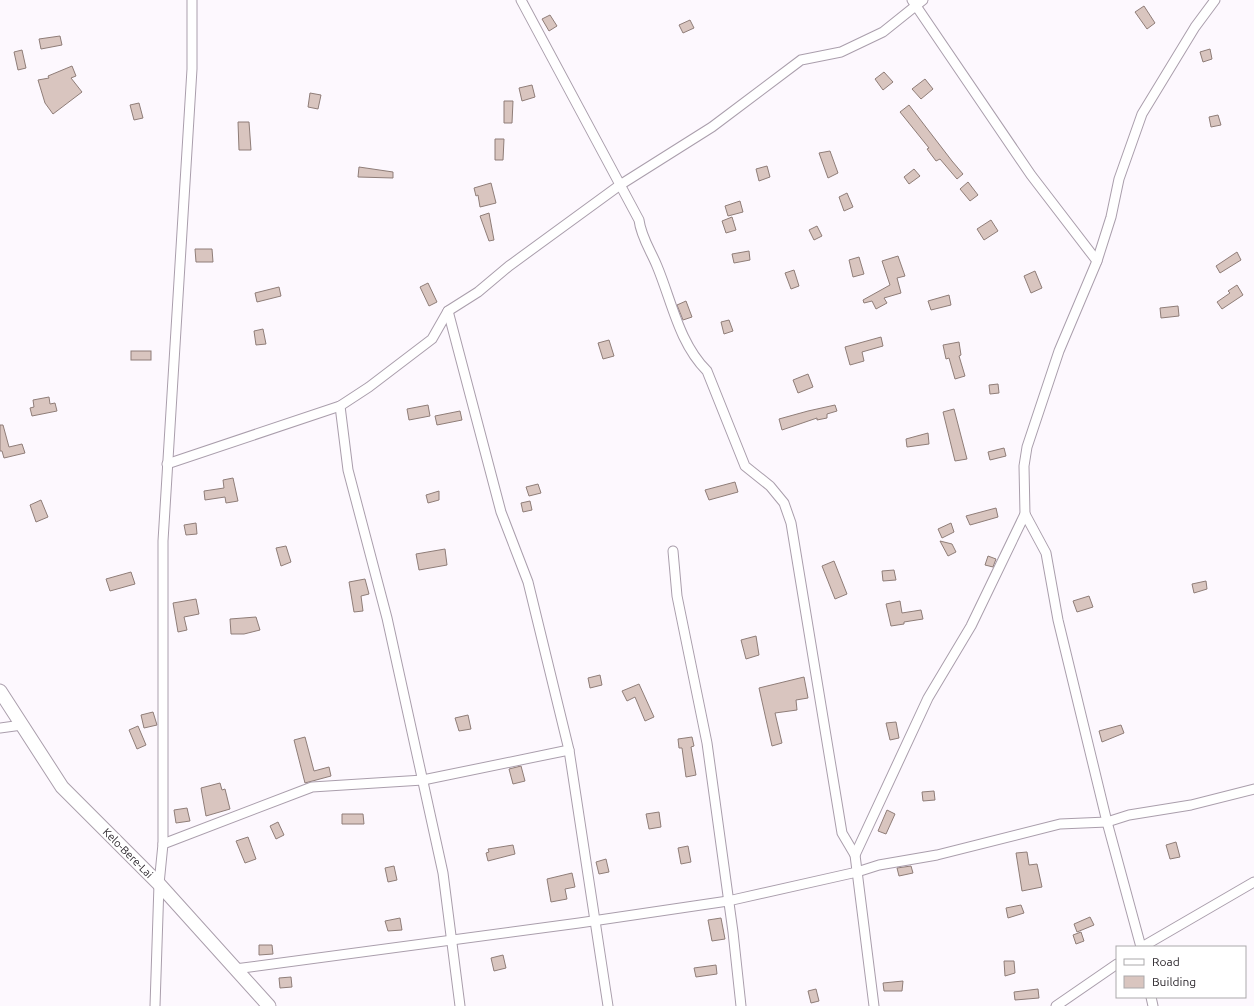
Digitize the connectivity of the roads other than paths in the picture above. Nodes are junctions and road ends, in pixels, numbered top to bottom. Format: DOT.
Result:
graph roads {
  1 [pos="192,0"];
  2 [pos="521,0"];
  3 [pos="1215,0"];
  4 [pos="917,2"];
  5 [pos="620,185"];
  6 [pos="1097,261"];
  7 [pos="448,311"];
  8 [pos="340,406"];
  9 [pos="167,464"];
  10 [pos="1026,514"];
  11 [pos="673,551"];
  12 [pos="0,691"];
  13 [pos="22,724"];
  14 [pos="0,728"];
  15 [pos="570,750"];
  16 [pos="423,780"];
  17 [pos="1254,790"];
  18 [pos="1108,822"];
  19 [pos="163,844"];
  20 [pos="855,855"];
  21 [pos="857,872"];
  22 [pos="1254,882"];
  23 [pos="158,884"];
  24 [pos="728,901"];
  25 [pos="595,921"];
  26 [pos="452,940"];
  27 [pos="1142,946"];
  28 [pos="1144,946"];
  29 [pos="1116,965"];
  30 [pos="235,969"];
  31 [pos="155,1006"];
  32 [pos="269,1006"];
  33 [pos="460,1006"];
  34 [pos="608,1006"];
  35 [pos="741,1006"];
  36 [pos="874,1006"];
  37 [pos="1056,1006"];
  1 -- 9 [label="street"];
  2 -- 5 [label="street"];
  3 -- 6 [label="street"];
  4 -- 5 [label="street"];
  4 -- 6 [label="street"];
  5 -- 7 [label="street"];
  5 -- 20 [label="street"];
  6 -- 10 [label="street"];
  7 -- 8 [label="street"];
  7 -- 15 [label="street"];
  8 -- 9 [label="street"];
  8 -- 16 [label="street"];
  9 -- 19 [label="street"];
  10 -- 18 [label="street"];
  10 -- 20 [label="street"];
  11 -- 24 [label="street"];
  12 -- 13 [label="main road, Kelo-Bere-Lai"];
  13 -- 14 [label="street"];
  13 -- 23 [label="main road, Kelo-Bere-Lai"];
  15 -- 16 [label="street"];
  15 -- 25 [label="street"];
  16 -- 19 [label="street"];
  16 -- 26 [label="street"];
  17 -- 18 [label="street"];
  18 -- 21 [label="street"];
  18 -- 27 [label="street"];
  19 -- 23 [label="street"];
  20 -- 21 [label="street"];
  21 -- 24 [label="street"];
  21 -- 36 [label="street"];
  22 -- 28 [label="street"];
  23 -- 30 [label="main road, Kelo-Bere-Lai"];
  23 -- 31 [label="street"];
  24 -- 25 [label="street"];
  24 -- 35 [label="street"];
  25 -- 26 [label="street"];
  25 -- 34 [label="street"];
  26 -- 30 [label="street"];
  26 -- 33 [label="street"];
  29 -- 37 [label="street"];
  30 -- 32 [label="main road, Kelo-Bere-Lai"];
}
